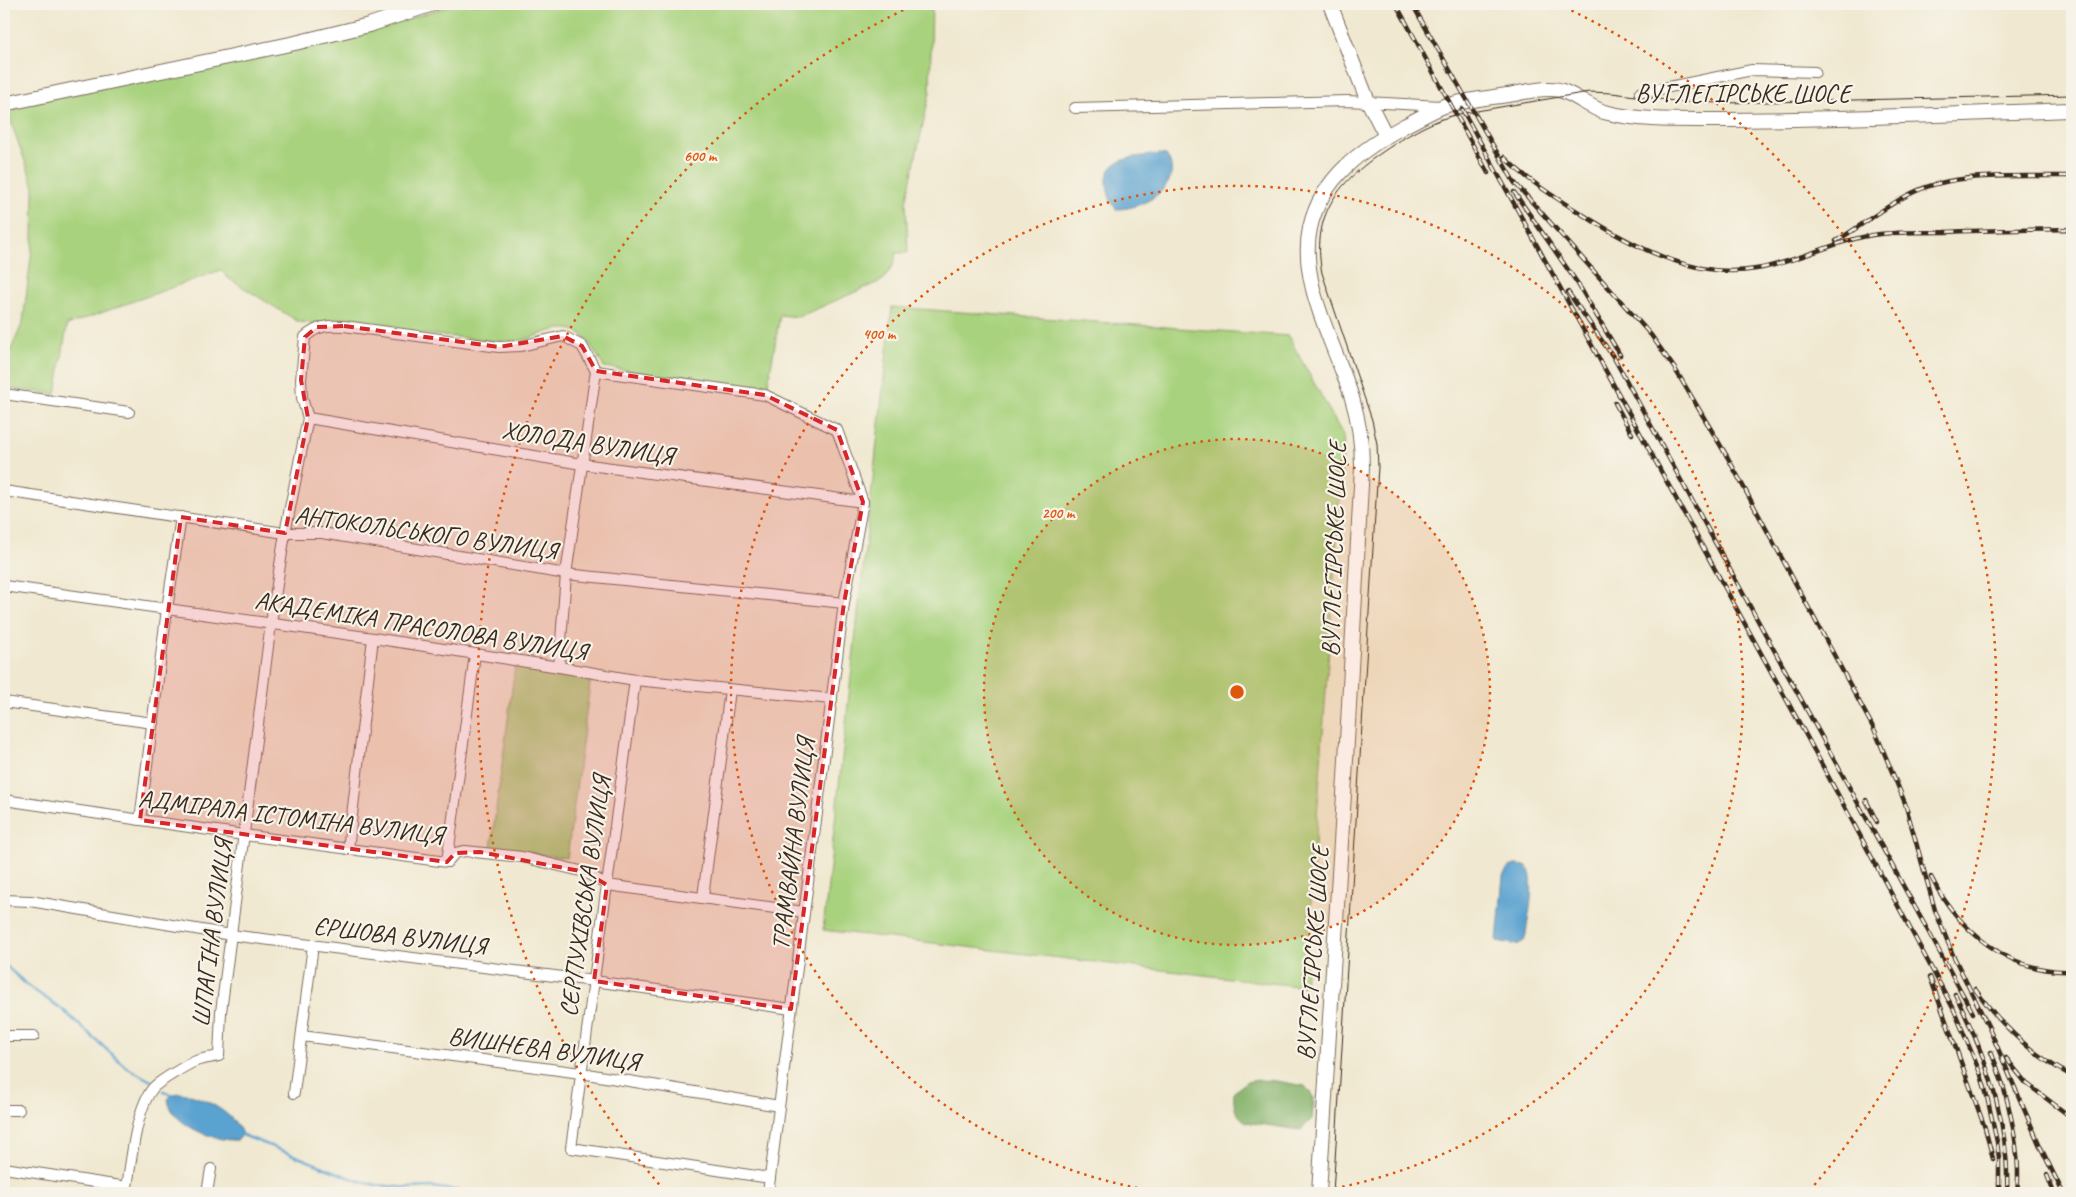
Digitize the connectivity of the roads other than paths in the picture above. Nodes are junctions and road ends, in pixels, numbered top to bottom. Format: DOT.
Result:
graph roads {
  1 [pos="433,4"];
  2 [pos="1330,4"];
  3 [pos="1815,72"];
  4 [pos="1640,93"];
  5 [pos="1368,101"];
  6 [pos="4,104"];
  7 [pos="1444,106"];
  8 [pos="1075,108"];
  9 [pos="2072,110"];
  10 [pos="1386,136"];
  11 [pos="596,370"];
  12 [pos="4,394"];
  13 [pos="129,412"];
  14 [pos="308,418"];
  15 [pos="582,464"];
  16 [pos="4,491"];
  17 [pos="863,502"];
  18 [pos="181,517"];
  19 [pos="285,532"];
  20 [pos="566,574"];
  21 [pos="4,586"];
  22 [pos="844,604"];
  23 [pos="167,608"];
  24 [pos="271,623"];
  25 [pos="373,638"];
  26 [pos="475,654"];
  27 [pos="559,667"];
  28 [pos="635,680"];
  29 [pos="730,690"];
  30 [pos="832,699"];
  31 [pos="4,702"];
  32 [pos="153,723"];
  33 [pos="4,800"];
  34 [pos="140,820"];
  35 [pos="244,835"];
  36 [pos="348,849"];
  37 [pos="446,862"];
  38 [pos="607,885"];
  39 [pos="703,897"];
  40 [pos="4,900"];
  41 [pos="804,912"];
  42 [pos="231,934"];
  43 [pos="313,945"];
  44 [pos="594,981"];
  45 [pos="792,1009"];
  46 [pos="4,1036"];
  47 [pos="34,1036"];
  48 [pos="302,1036"];
  49 [pos="581,1073"];
  50 [pos="294,1093"];
  51 [pos="779,1106"];
  52 [pos="4,1110"];
  53 [pos="19,1110"];
  54 [pos="4,1168"];
  55 [pos="211,1169"];
  56 [pos="770,1178"];
  57 [pos="127,1190"];
  58 [pos="207,1193"];
  59 [pos="768,1193"];
  60 [pos="1319,1193"];
  1 -- 6 [label="street"];
  2 -- 5 [label="street"];
  3 -- 4 [label="street"];
  5 -- 7 [label="street"];
  5 -- 8 [label="street"];
  5 -- 10 [label="street"];
  7 -- 9 [label="street, ВУГЛЕГІРСЬКЕ ШОСЕ"];
  7 -- 10 [label="street, ВУГЛЕГІРСЬКЕ ШОСЕ"];
  10 -- 60 [label="street, ВУГЛЕГІРСЬКЕ ШОСЕ"];
  11 -- 14 [label="street, ШПАГІНА ВУЛИЦЯ"];
  11 -- 15 [label="street"];
  11 -- 17 [label="street"];
  12 -- 13 [label="street"];
  14 -- 15 [label="street, ХОЛОДА ВУЛИЦЯ"];
  14 -- 19 [label="street, ШПАГІНА ВУЛИЦЯ"];
  15 -- 17 [label="street, ХОЛОДА ВУЛИЦЯ"];
  15 -- 20 [label="street"];
  16 -- 18 [label="street, АНТОКОЛЬСЬКОГО ВУЛИЦЯ"];
  17 -- 22 [label="street, ТРАМВАЙНА ВУЛИЦЯ"];
  18 -- 19 [label="street, АНТОКОЛЬСЬКОГО ВУЛИЦЯ"];
  18 -- 23 [label="street"];
  19 -- 20 [label="street, АНТОКОЛЬСЬКОГО ВУЛИЦЯ"];
  19 -- 24 [label="street, ШПАГІНА ВУЛИЦЯ"];
  20 -- 22 [label="street, АНТОКОЛЬСЬКОГО ВУЛИЦЯ"];
  20 -- 27 [label="street"];
  21 -- 23 [label="street, АКАДЕМІКА ПРАСОЛОВА ВУЛИЦЯ"];
  22 -- 30 [label="street, ТРАМВАЙНА ВУЛИЦЯ"];
  23 -- 24 [label="street, АКАДЕМІКА ПРАСОЛОВА ВУЛИЦЯ"];
  23 -- 32 [label="street"];
  24 -- 25 [label="street, АКАДЕМІКА ПРАСОЛОВА ВУЛИЦЯ"];
  24 -- 35 [label="street, ШПАГІНА ВУЛИЦЯ"];
  25 -- 26 [label="street, АКАДЕМІКА ПРАСОЛОВА ВУЛИЦЯ"];
  25 -- 36 [label="street"];
  26 -- 27 [label="street, АКАДЕМІКА ПРАСОЛОВА ВУЛИЦЯ"];
  26 -- 37 [label="street"];
  27 -- 28 [label="street, АКАДЕМІКА ПРАСОЛОВА ВУЛИЦЯ"];
  28 -- 29 [label="street, АКАДЕМІКА ПРАСОЛОВА ВУЛИЦЯ"];
  28 -- 38 [label="street, СЕРПУХІВСЬКА ВУЛИЦЯ"];
  29 -- 30 [label="street, АКАДЕМІКА ПРАСОЛОВА ВУЛИЦЯ"];
  29 -- 39 [label="street"];
  30 -- 41 [label="street, ТРАМВАЙНА ВУЛИЦЯ"];
  31 -- 32 [label="street"];
  32 -- 34 [label="street"];
  33 -- 34 [label="street, АДМІРАЛА ІСТОМІНА ВУЛИЦЯ"];
  34 -- 35 [label="street, АДМІРАЛА ІСТОМІНА ВУЛИЦЯ"];
  35 -- 36 [label="street, АДМІРАЛА ІСТОМІНА ВУЛИЦЯ"];
  35 -- 42 [label="street, ШПАГІНА ВУЛИЦЯ"];
  36 -- 37 [label="street, АДМІРАЛА ІСТОМІНА ВУЛИЦЯ"];
  37 -- 38 [label="street, АДМІРАЛА ІСТОМІНА ВУЛИЦЯ"];
  38 -- 39 [label="street, АДМІРАЛА ІСТОМІНА ВУЛИЦЯ"];
  38 -- 44 [label="street, СЕРПУХІВСЬКА ВУЛИЦЯ"];
  39 -- 41 [label="street, АДМІРАЛА ІСТОМІНА ВУЛИЦЯ"];
  40 -- 42 [label="street, ЄРШОВА ВУЛИЦЯ"];
  41 -- 45 [label="street, ТРАМВАЙНА ВУЛИЦЯ"];
  42 -- 43 [label="street, ЄРШОВА ВУЛИЦЯ"];
  42 -- 57 [label="street, ШПАГІНА ВУЛИЦЯ"];
  43 -- 44 [label="street, ЄРШОВА ВУЛИЦЯ"];
  43 -- 48 [label="street"];
  44 -- 45 [label="street, ЄРШОВА ВУЛИЦЯ"];
  44 -- 49 [label="street, СЕРПУХІВСЬКА ВУЛИЦЯ"];
  45 -- 51 [label="street, ТРАМВАЙНА ВУЛИЦЯ"];
  46 -- 47 [label="street"];
  48 -- 49 [label="street, ВИШНЕВА ВУЛИЦЯ"];
  48 -- 50 [label="street"];
  49 -- 51 [label="street, ВИШНЕВА ВУЛИЦЯ"];
  49 -- 56 [label="street, СЕРПУХІВСЬКА ВУЛИЦЯ"];
  51 -- 56 [label="street, ТРАМВАЙНА ВУЛИЦЯ"];
  52 -- 53 [label="street"];
  54 -- 57 [label="street"];
  55 -- 58 [label="street"];
  56 -- 59 [label="street, ТРАМВАЙНА ВУЛИЦЯ"];
}
